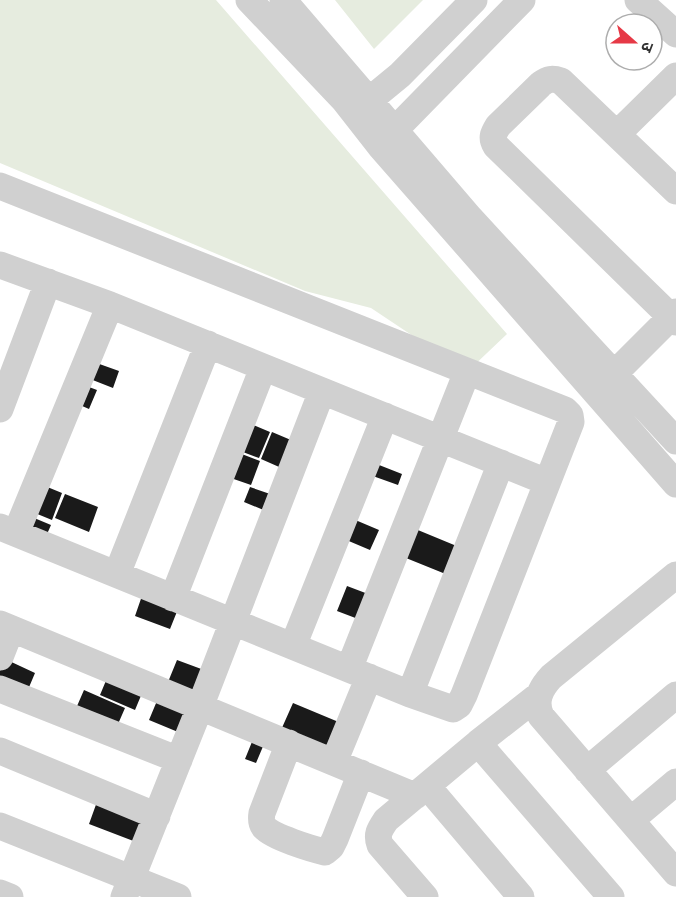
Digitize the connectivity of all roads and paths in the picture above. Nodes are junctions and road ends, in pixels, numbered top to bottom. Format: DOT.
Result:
graph roads {
  1 [pos="249,0"];
  2 [pos="283,0"];
  3 [pos="474,0"];
  4 [pos="522,0"];
  5 [pos="638,0"];
  6 [pos="676,34"];
  7 [pos="676,76"];
  8 [pos="362,107"];
  9 [pos="617,134"];
  10 [pos="387,138"];
  11 [pos="0,186"];
  12 [pos="676,191"];
  13 [pos="0,265"];
  14 [pos="48,282"];
  15 [pos="110,305"];
  16 [pos="674,317"];
  17 [pos="208,344"];
  18 [pos="263,368"];
  19 [pos="468,372"];
  20 [pos="605,383"];
  21 [pos="322,391"];
  22 [pos="0,409"];
  23 [pos="565,410"];
  24 [pos="385,416"];
  25 [pos="441,439"];
  26 [pos="676,441"];
  27 [pos="501,463"];
  28 [pos="547,482"];
  29 [pos="676,484"];
  30 [pos="8,530"];
  31 [pos="117,574"];
  32 [pos="674,581"];
  33 [pos="173,598"];
  34 [pos="233,622"];
  35 [pos="6,626"];
  36 [pos="292,646"];
  37 [pos="0,657"];
  38 [pos="359,673"];
  39 [pos="0,689"];
  40 [pos="410,694"];
  41 [pos="676,695"];
  42 [pos="538,696"];
  43 [pos="201,707"];
  44 [pos="478,742"];
  45 [pos="289,743"];
  46 [pos="0,752"];
  47 [pos="179,760"];
  48 [pos="334,762"];
  49 [pos="587,770"];
  50 [pos="361,773"];
  51 [pos="676,782"];
  52 [pos="421,791"];
  53 [pos="157,816"];
  54 [pos="631,820"];
  55 [pos="0,826"];
  56 [pos="676,873"];
  57 [pos="128,888"];
  58 [pos="0,893"];
  59 [pos="10,897"];
  60 [pos="178,897"];
  61 [pos="425,897"];
  62 [pos="521,897"];
  63 [pos="610,897"];
  1 -- 8 [label="street"];
  2 -- 8 [label="street"];
  3 -- 8 [label="street"];
  4 -- 10 [label="street"];
  5 -- 6 [label="street"];
  7 -- 9 [label="street"];
  8 -- 10 [label="street"];
  9 -- 12 [label="street"];
  9 -- 16 [label="street"];
  10 -- 20 [label="street"];
  11 -- 19 [label="street"];
  13 -- 14 [label="street"];
  14 -- 15 [label="street"];
  14 -- 22 [label="street"];
  15 -- 17 [label="street"];
  15 -- 30 [label="street"];
  16 -- 20 [label="street"];
  17 -- 18 [label="street"];
  17 -- 31 [label="street"];
  18 -- 21 [label="street"];
  18 -- 33 [label="street"];
  19 -- 23 [label="street"];
  19 -- 25 [label="street"];
  20 -- 23 [label="street"];
  20 -- 26 [label="street"];
  20 -- 29 [label="street"];
  21 -- 24 [label="street"];
  21 -- 34 [label="street"];
  23 -- 28 [label="street"];
  24 -- 25 [label="street"];
  24 -- 36 [label="street"];
  25 -- 27 [label="street"];
  25 -- 38 [label="street"];
  27 -- 28 [label="street"];
  27 -- 40 [label="street"];
  28 -- 40 [label="street"];
  30 -- 31 [label="street"];
  31 -- 33 [label="street"];
  32 -- 42 [label="street"];
  33 -- 34 [label="street"];
  34 -- 36 [label="street"];
  34 -- 43 [label="street"];
  35 -- 37 [label="street"];
  35 -- 43 [label="street"];
  36 -- 38 [label="street"];
  38 -- 40 [label="street"];
  38 -- 48 [label="street"];
  39 -- 47 [label="street"];
  41 -- 49 [label="street"];
  42 -- 44 [label="street"];
  42 -- 49 [label="street"];
  43 -- 45 [label="street"];
  43 -- 47 [label="street"];
  44 -- 52 [label="street"];
  44 -- 63 [label="street"];
  45 -- 48 [label="street"];
  45 -- 50 [label="street"];
  46 -- 53 [label="street"];
  47 -- 53 [label="street"];
  48 -- 50 [label="street"];
  49 -- 54 [label="street"];
  50 -- 52 [label="street"];
  51 -- 54 [label="street"];
  52 -- 61 [label="street"];
  52 -- 62 [label="street"];
  53 -- 57 [label="street"];
  54 -- 56 [label="street"];
  55 -- 57 [label="street"];
  57 -- 60 [label="street"];
  58 -- 59 [label="street"];
}
